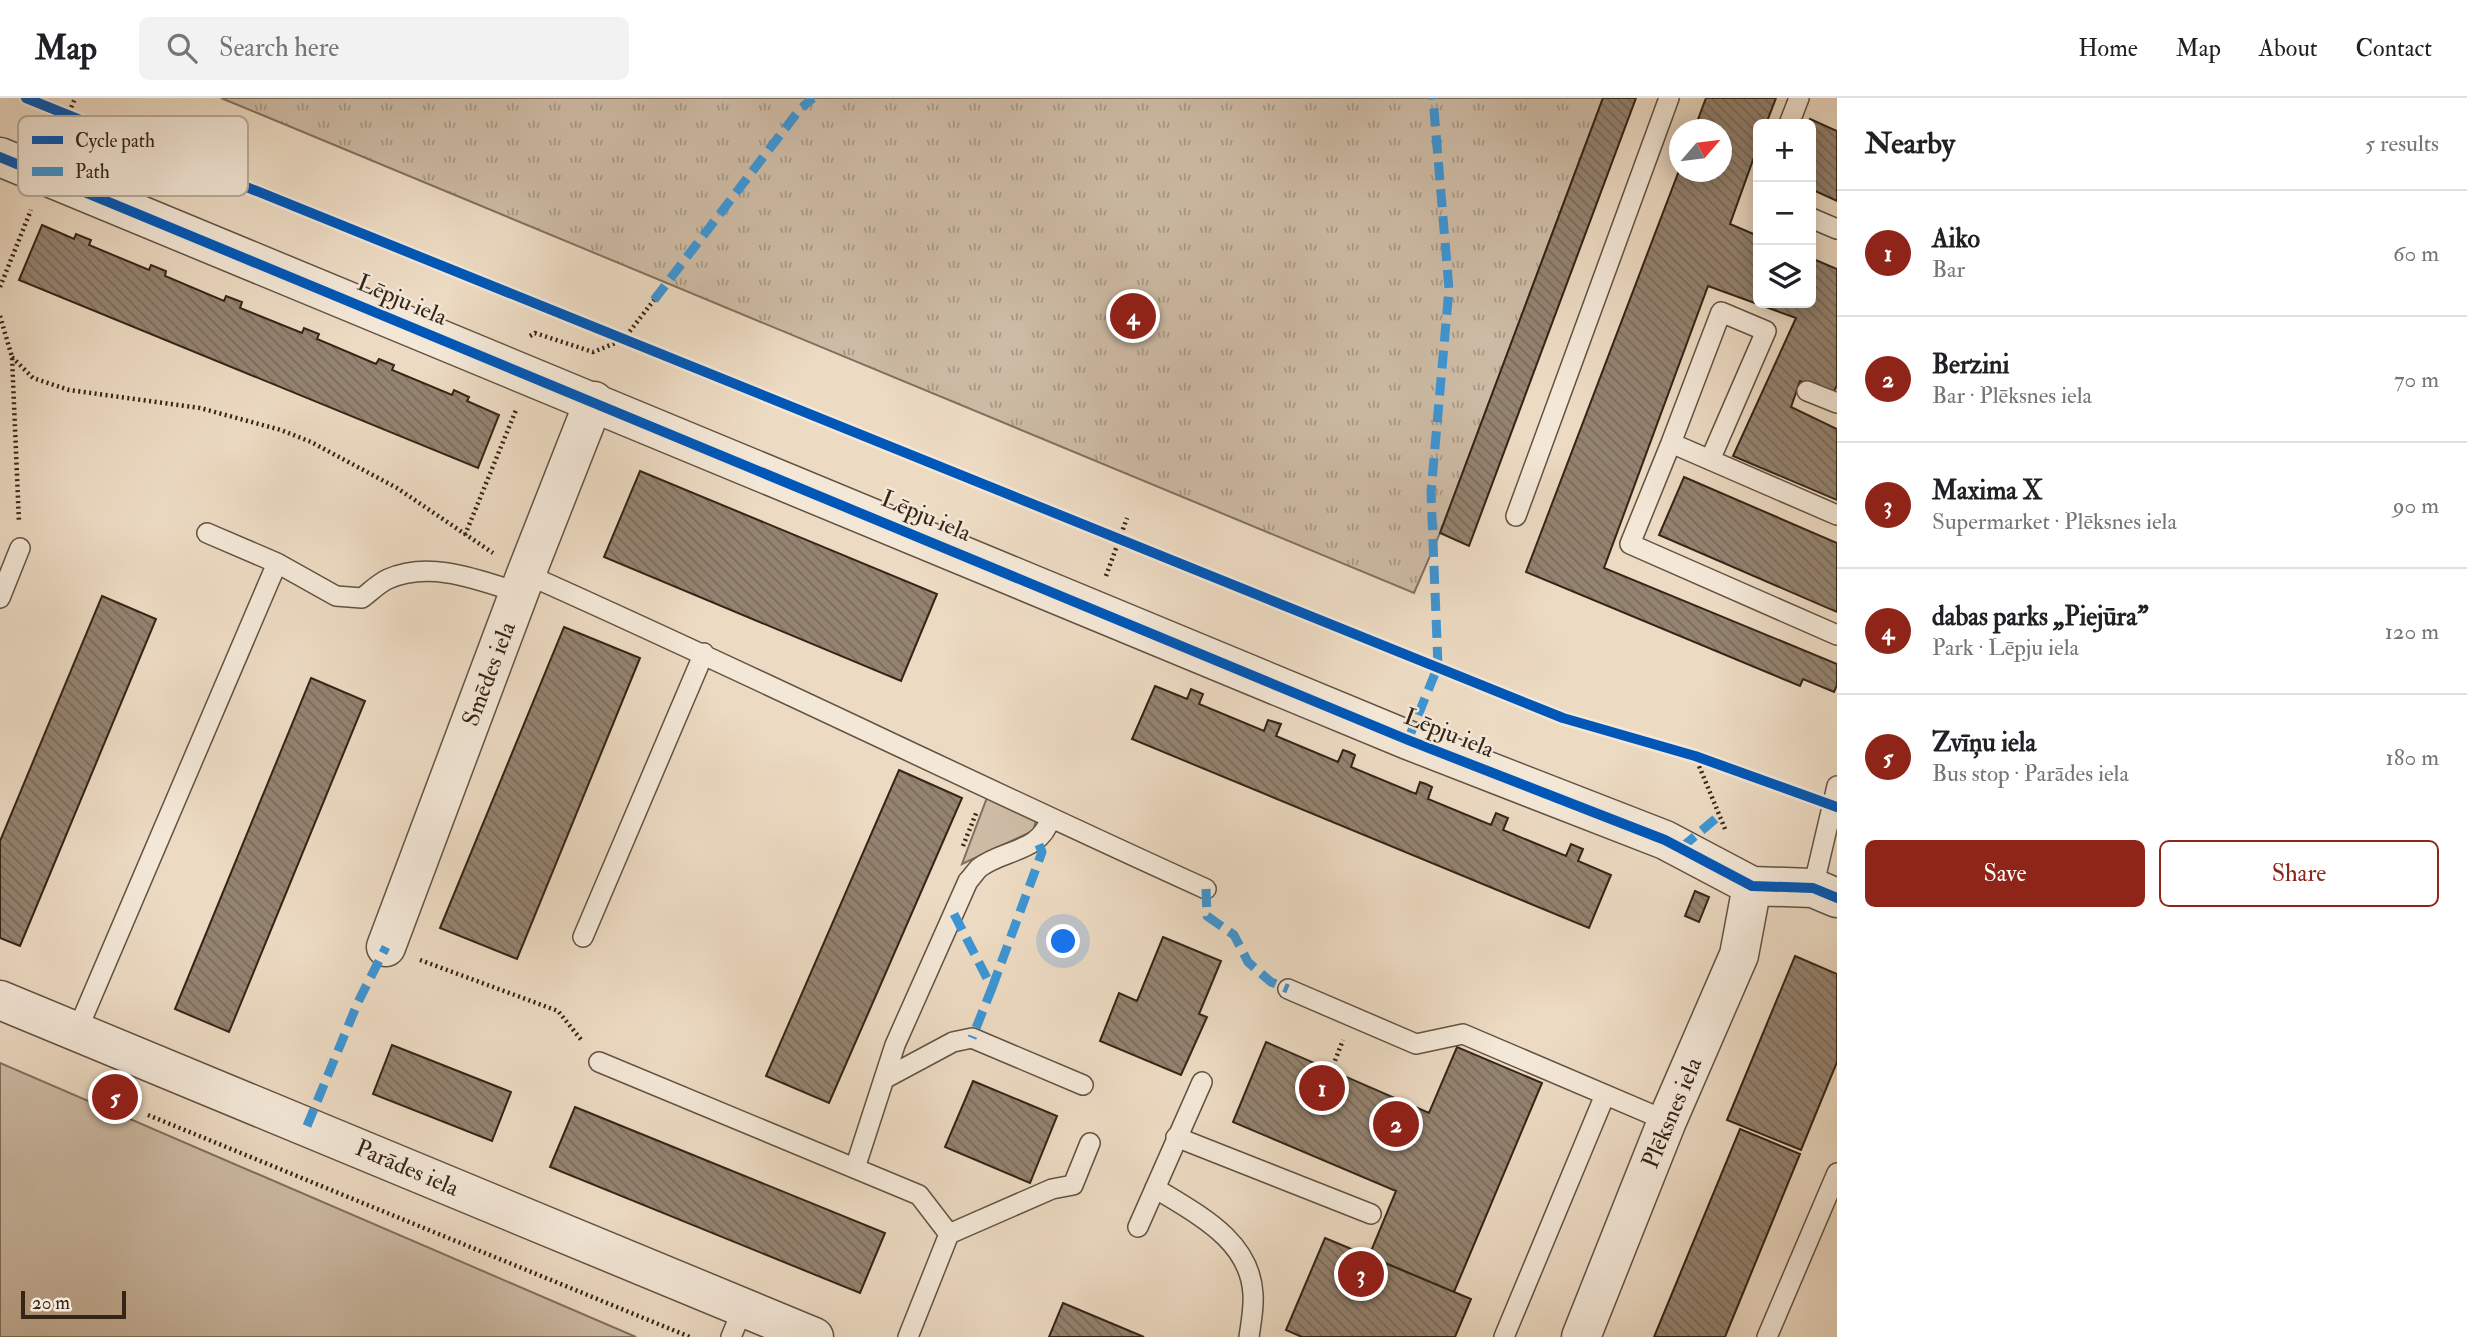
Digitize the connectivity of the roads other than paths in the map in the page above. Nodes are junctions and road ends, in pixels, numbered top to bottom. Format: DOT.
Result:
graph roads {
  1 [pos="1669,98"];
  2 [pos="1799,98"];
  3 [pos="1791,119"];
  4 [pos="0,157"];
  5 [pos="18,164"];
  6 [pos="96,196"];
  7 [pos="1816,220"];
  8 [pos="1837,229"];
  9 [pos="1807,391"];
  10 [pos="594,401"];
  11 [pos="1837,403"];
  12 [pos="1671,443"];
  13 [pos="1710,460"];
  14 [pos="1837,515"];
  15 [pos="1516,516"];
  16 [pos="207,533"];
  17 [pos="20,548"];
  18 [pos="277,563"];
  19 [pos="523,584"];
  20 [pos="0,598"];
  21 [pos="1837,635"];
  22 [pos="704,653"];
  23 [pos="1837,786"];
  24 [pos="1050,819"];
  25 [pos="1742,882"];
  26 [pos="1206,889"];
  27 [pos="1825,893"];
  28 [pos="583,937"];
  29 [pos="386,947"];
  30 [pos="1288,989"];
  31 [pos="0,1000"];
  32 [pos="77,1031"];
  33 [pos="599,1062"];
  34 [pos="884,1079"];
  35 [pos="1202,1082"];
  36 [pos="1083,1085"];
  37 [pos="1605,1095"];
  38 [pos="1667,1121"];
  39 [pos="1177,1138"];
  40 [pos="1090,1143"];
  41 [pos="855,1168"];
  42 [pos="1837,1173"];
  43 [pos="1155,1188"];
  44 [pos="1371,1214"];
  45 [pos="1138,1227"];
  46 [pos="948,1234"];
  47 [pos="737,1322"];
  48 [pos="1512,1335"];
  49 [pos="814,1337"];
  50 [pos="908,1337"];
  51 [pos="1249,1337"];
  52 [pos="1581,1337"];
  53 [pos="1767,1337"];
  1 -- 15 [label="lane"];
  2 -- 3 [label="lane"];
  4 -- 5 [label="street, Lēpju iela"];
  6 -- 10 [label="street, Lēpju iela"];
  7 -- 8 [label="lane"];
  9 -- 11 [label="lane"];
  10 -- 19 [label="street, Smēdes iela"];
  10 -- 25 [label="street, Lēpju iela"];
  12 -- 13 [label="lane"];
  12 -- 13 [label="lane"];
  12 -- 21 [label="lane"];
  13 -- 14 [label="lane"];
  16 -- 18 [label="lane"];
  17 -- 20 [label="lane"];
  18 -- 19 [label="lane"];
  18 -- 32 [label="lane"];
  19 -- 22 [label="lane"];
  19 -- 29 [label="street, Smēdes iela"];
  22 -- 24 [label="lane"];
  22 -- 28 [label="lane"];
  23 -- 27 [label="lane"];
  24 -- 26 [label="lane"];
  24 -- 34 [label="lane"];
  25 -- 27 [label="street, Lēpju iela"];
  25 -- 38 [label="street, Plēksnes iela"];
  30 -- 37 [label="lane"];
  31 -- 32 [label="street, Parādes iela"];
  32 -- 47 [label="street, Parādes iela"];
  33 -- 41 [label="lane"];
  34 -- 36 [label="lane"];
  34 -- 41 [label="lane"];
  35 -- 39 [label="lane"];
  37 -- 38 [label="lane"];
  37 -- 48 [label="lane"];
  38 -- 52 [label="street, Plēksnes iela"];
  39 -- 43 [label="lane"];
  39 -- 44 [label="lane"];
  40 -- 46 [label="lane"];
  41 -- 46 [label="lane"];
  42 -- 53 [label="lane"];
  43 -- 45 [label="lane"];
  43 -- 51 [label="lane"];
  46 -- 50 [label="lane"];
  47 -- 49 [label="street, Parādes iela"];
}
